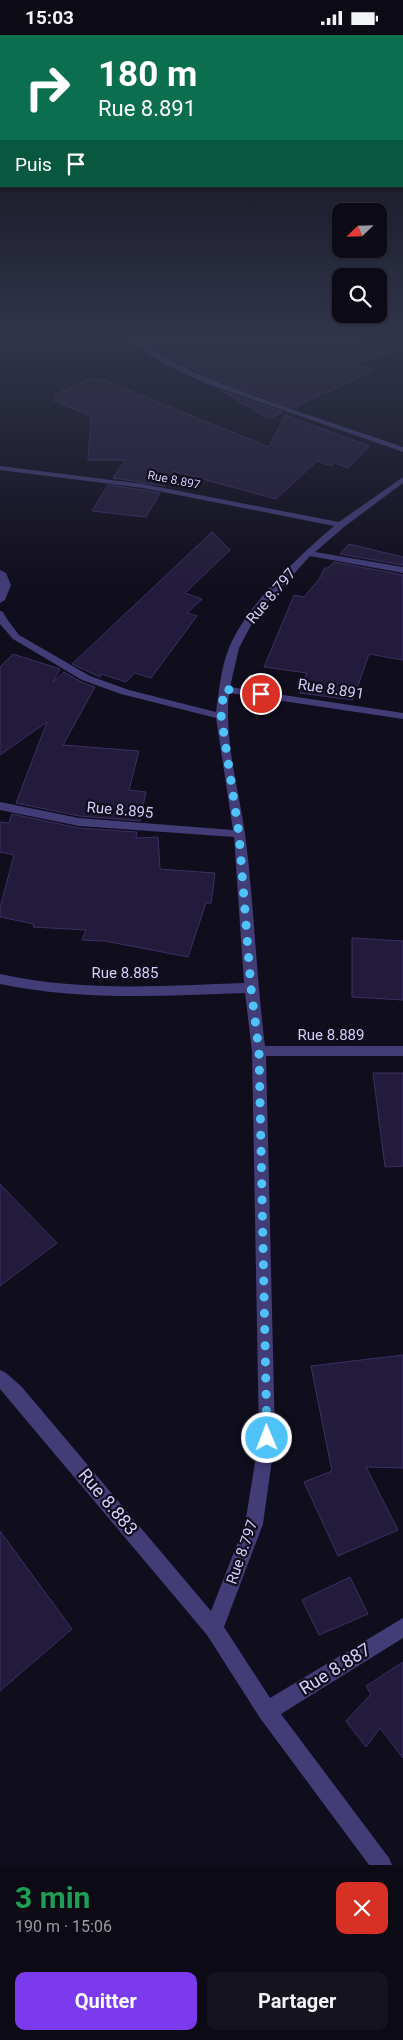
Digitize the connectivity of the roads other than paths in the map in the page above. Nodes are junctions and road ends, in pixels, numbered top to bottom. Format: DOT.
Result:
graph roads {
  1 [pos="319,420"];
  2 [pos="403,450"];
  3 [pos="0,468"];
  4 [pos="403,479"];
  5 [pos="341,525"];
  6 [pos="308,553"];
  7 [pos="403,570"];
  8 [pos="0,573"];
  9 [pos="0,599"];
  10 [pos="0,614"];
  11 [pos="224,689"];
  12 [pos="221,715"];
  13 [pos="403,716"];
  14 [pos="0,806"];
  15 [pos="239,834"];
  16 [pos="0,979"];
  17 [pos="251,988"];
  18 [pos="259,1051"];
  19 [pos="403,1051"];
  20 [pos="0,1378"];
  21 [pos="403,1627"];
  22 [pos="214,1628"];
  23 [pos="267,1711"];
  24 [pos="382,1865"];
  1 -- 2 [label="street"];
  3 -- 5 [label="street, Rue 8.897"];
  4 -- 5 [label="street, Rue 8.797"];
  5 -- 6 [label="street, Rue 8.797"];
  6 -- 7 [label="street"];
  6 -- 11 [label="street, Rue 8.797"];
  8 -- 9 [label="street"];
  10 -- 12 [label="street"];
  11 -- 12 [label="street, Rue 8.797"];
  11 -- 13 [label="street, Rue 8.891"];
  12 -- 15 [label="street, Rue 8.797"];
  14 -- 15 [label="street, Rue 8.895"];
  15 -- 17 [label="street, Rue 8.797"];
  16 -- 17 [label="street, Rue 8.885"];
  17 -- 18 [label="street, Rue 8.797"];
  18 -- 19 [label="street, Rue 8.889"];
  18 -- 22 [label="street, Rue 8.797"];
  20 -- 22 [label="street, Rue 8.883"];
  21 -- 23 [label="street, Rue 8.887"];
  22 -- 23 [label="street"];
  23 -- 24 [label="street"];
}
